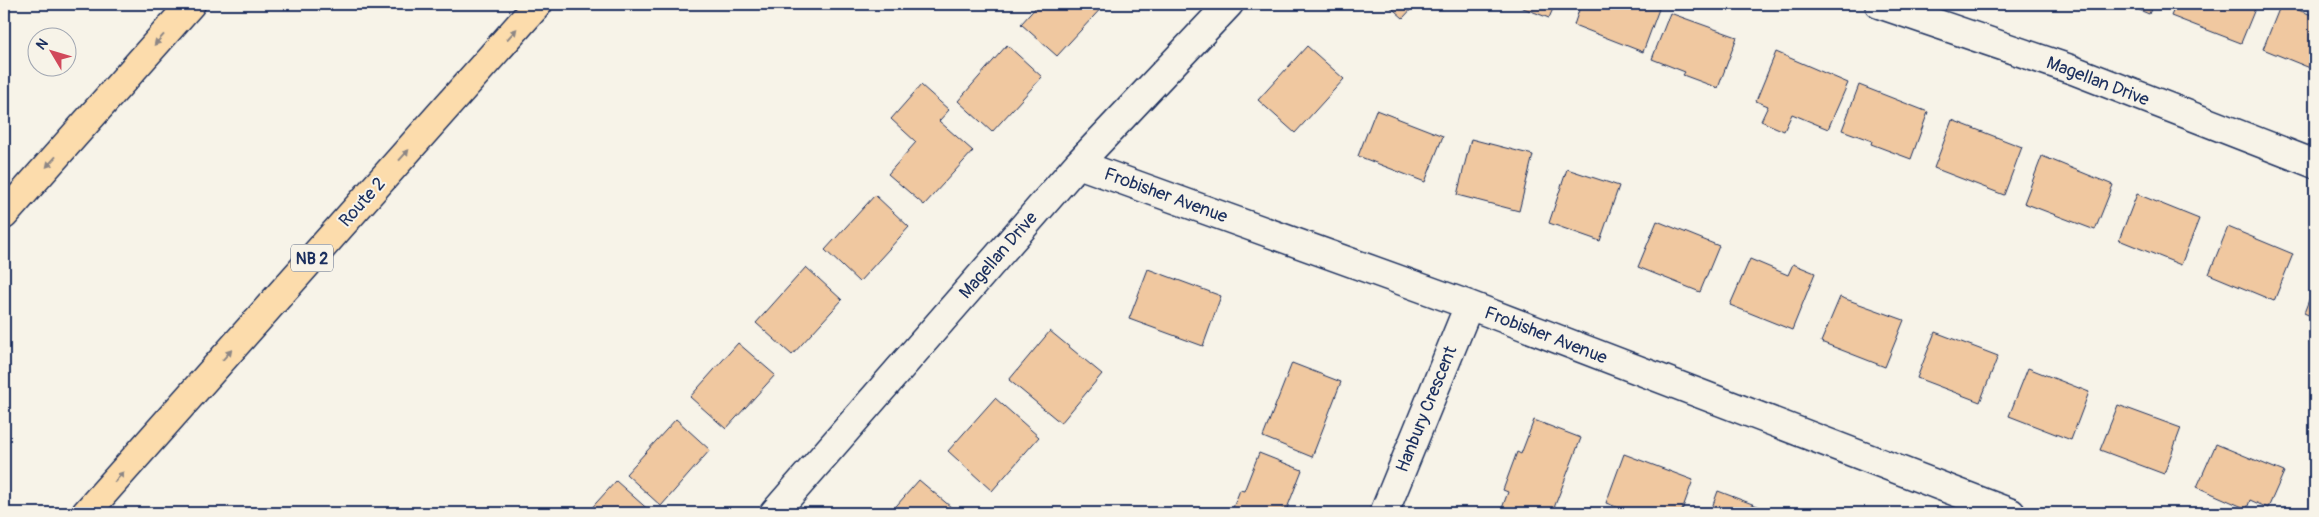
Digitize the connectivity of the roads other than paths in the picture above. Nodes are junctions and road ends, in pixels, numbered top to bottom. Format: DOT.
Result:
graph roads {
  1 [pos="191,4"];
  2 [pos="538,4"];
  3 [pos="1228,4"];
  4 [pos="1879,4"];
  5 [pos="1078,164"];
  6 [pos="2315,164"];
  7 [pos="4,215"];
  8 [pos="1469,305"];
  9 [pos="86,513"];
  10 [pos="774,513"];
  11 [pos="1384,513"];
  12 [pos="2012,513"];
  1 -- 7 [label="highway, one-way"];
  9 -- 2 [label="highway, Route 2 / NB 2, one-way"];
  3 -- 5 [label="street, Magellan Drive"];
  4 -- 6 [label="street, Magellan Drive"];
  5 -- 8 [label="street, Frobisher Avenue"];
  5 -- 10 [label="street, Magellan Drive"];
  8 -- 11 [label="street, Hanbury Crescent"];
  8 -- 12 [label="street, Frobisher Avenue"];
}
